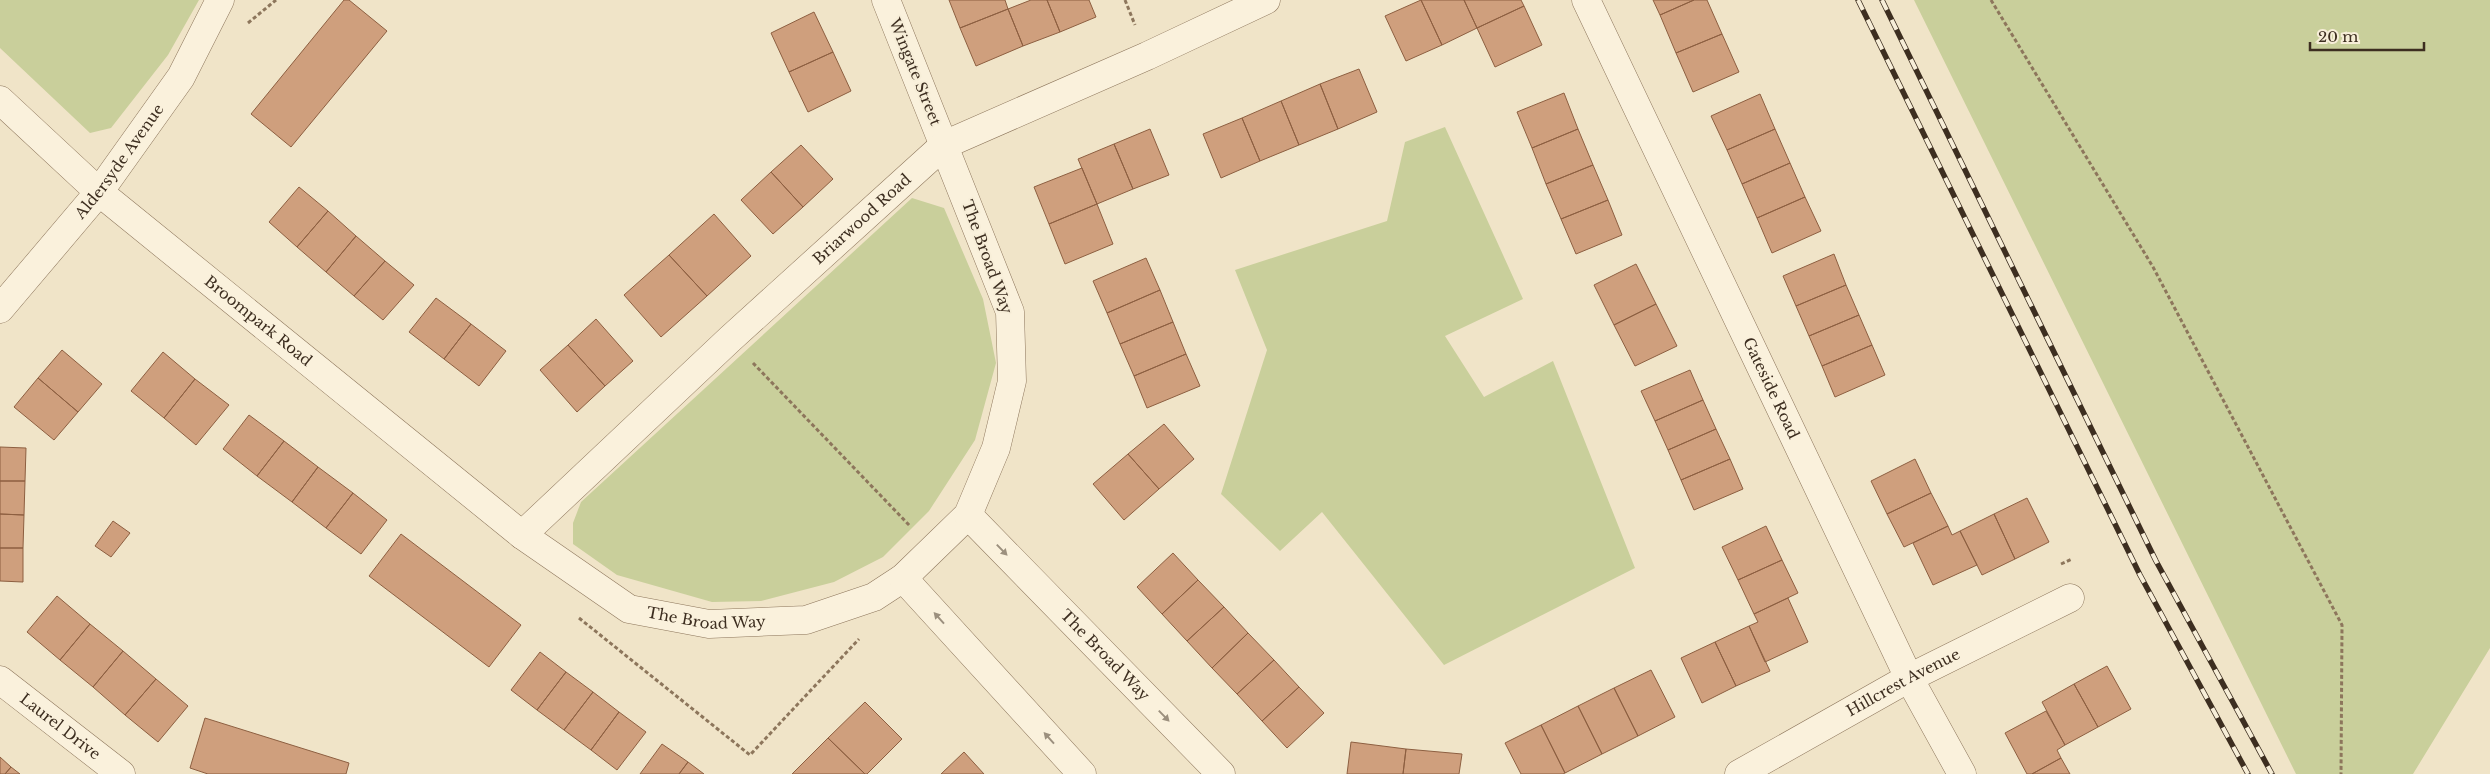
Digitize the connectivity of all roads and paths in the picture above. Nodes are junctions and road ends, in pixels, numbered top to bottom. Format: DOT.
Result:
graph roads {
  1 [pos="220,0"];
  2 [pos="886,0"];
  3 [pos="1266,0"];
  4 [pos="1586,0"];
  5 [pos="1991,0"];
  6 [pos="0,100"];
  7 [pos="944,145"];
  8 [pos="99,192"];
  9 [pos="0,309"];
  10 [pos="730,339"];
  11 [pos="968,515"];
  12 [pos="522,535"];
  13 [pos="928,554"];
  14 [pos="903,578"];
  15 [pos="874,597"];
  16 [pos="2070,598"];
  17 [pos="578,618"];
  18 [pos="1909,678"];
  19 [pos="0,680"];
  20 [pos="121,774"];
  21 [pos="1082,774"];
  22 [pos="1221,774"];
  23 [pos="1739,774"];
  24 [pos="1962,774"];
  25 [pos="2341,774"];
  1 -- 8 [label="street, Aldersyde Avenue"];
  2 -- 7 [label="street, Wingate Street"];
  3 -- 7 [label="street, Briarwood Road"];
  4 -- 18 [label="street, Gateside Road"];
  5 -- 25 [label="path"];
  6 -- 8 [label="street, Broompark Road"];
  7 -- 10 [label="street, Briarwood Road"];
  7 -- 11 [label="street, The Broad Way"];
  8 -- 9 [label="street, Aldersyde Avenue"];
  8 -- 12 [label="street, Broompark Road"];
  10 -- 12 [label="street, Briarwood Road"];
  10 -- 13 [label="path"];
  11 -- 13 [label="street, The Broad Way"];
  11 -- 22 [label="street, The Broad Way, one-way"];
  12 -- 15 [label="street, The Broad Way"];
  13 -- 14 [label="street, The Broad Way"];
  14 -- 15 [label="street, The Broad Way"];
  21 -- 14 [label="street, one-way"];
  15 -- 17 [label="path"];
  16 -- 18 [label="street, Hillcrest Avenue"];
  18 -- 23 [label="street, Hillcrest Avenue"];
  18 -- 24 [label="street, Gateside Road"];
  19 -- 20 [label="street, Laurel Drive"];
}
